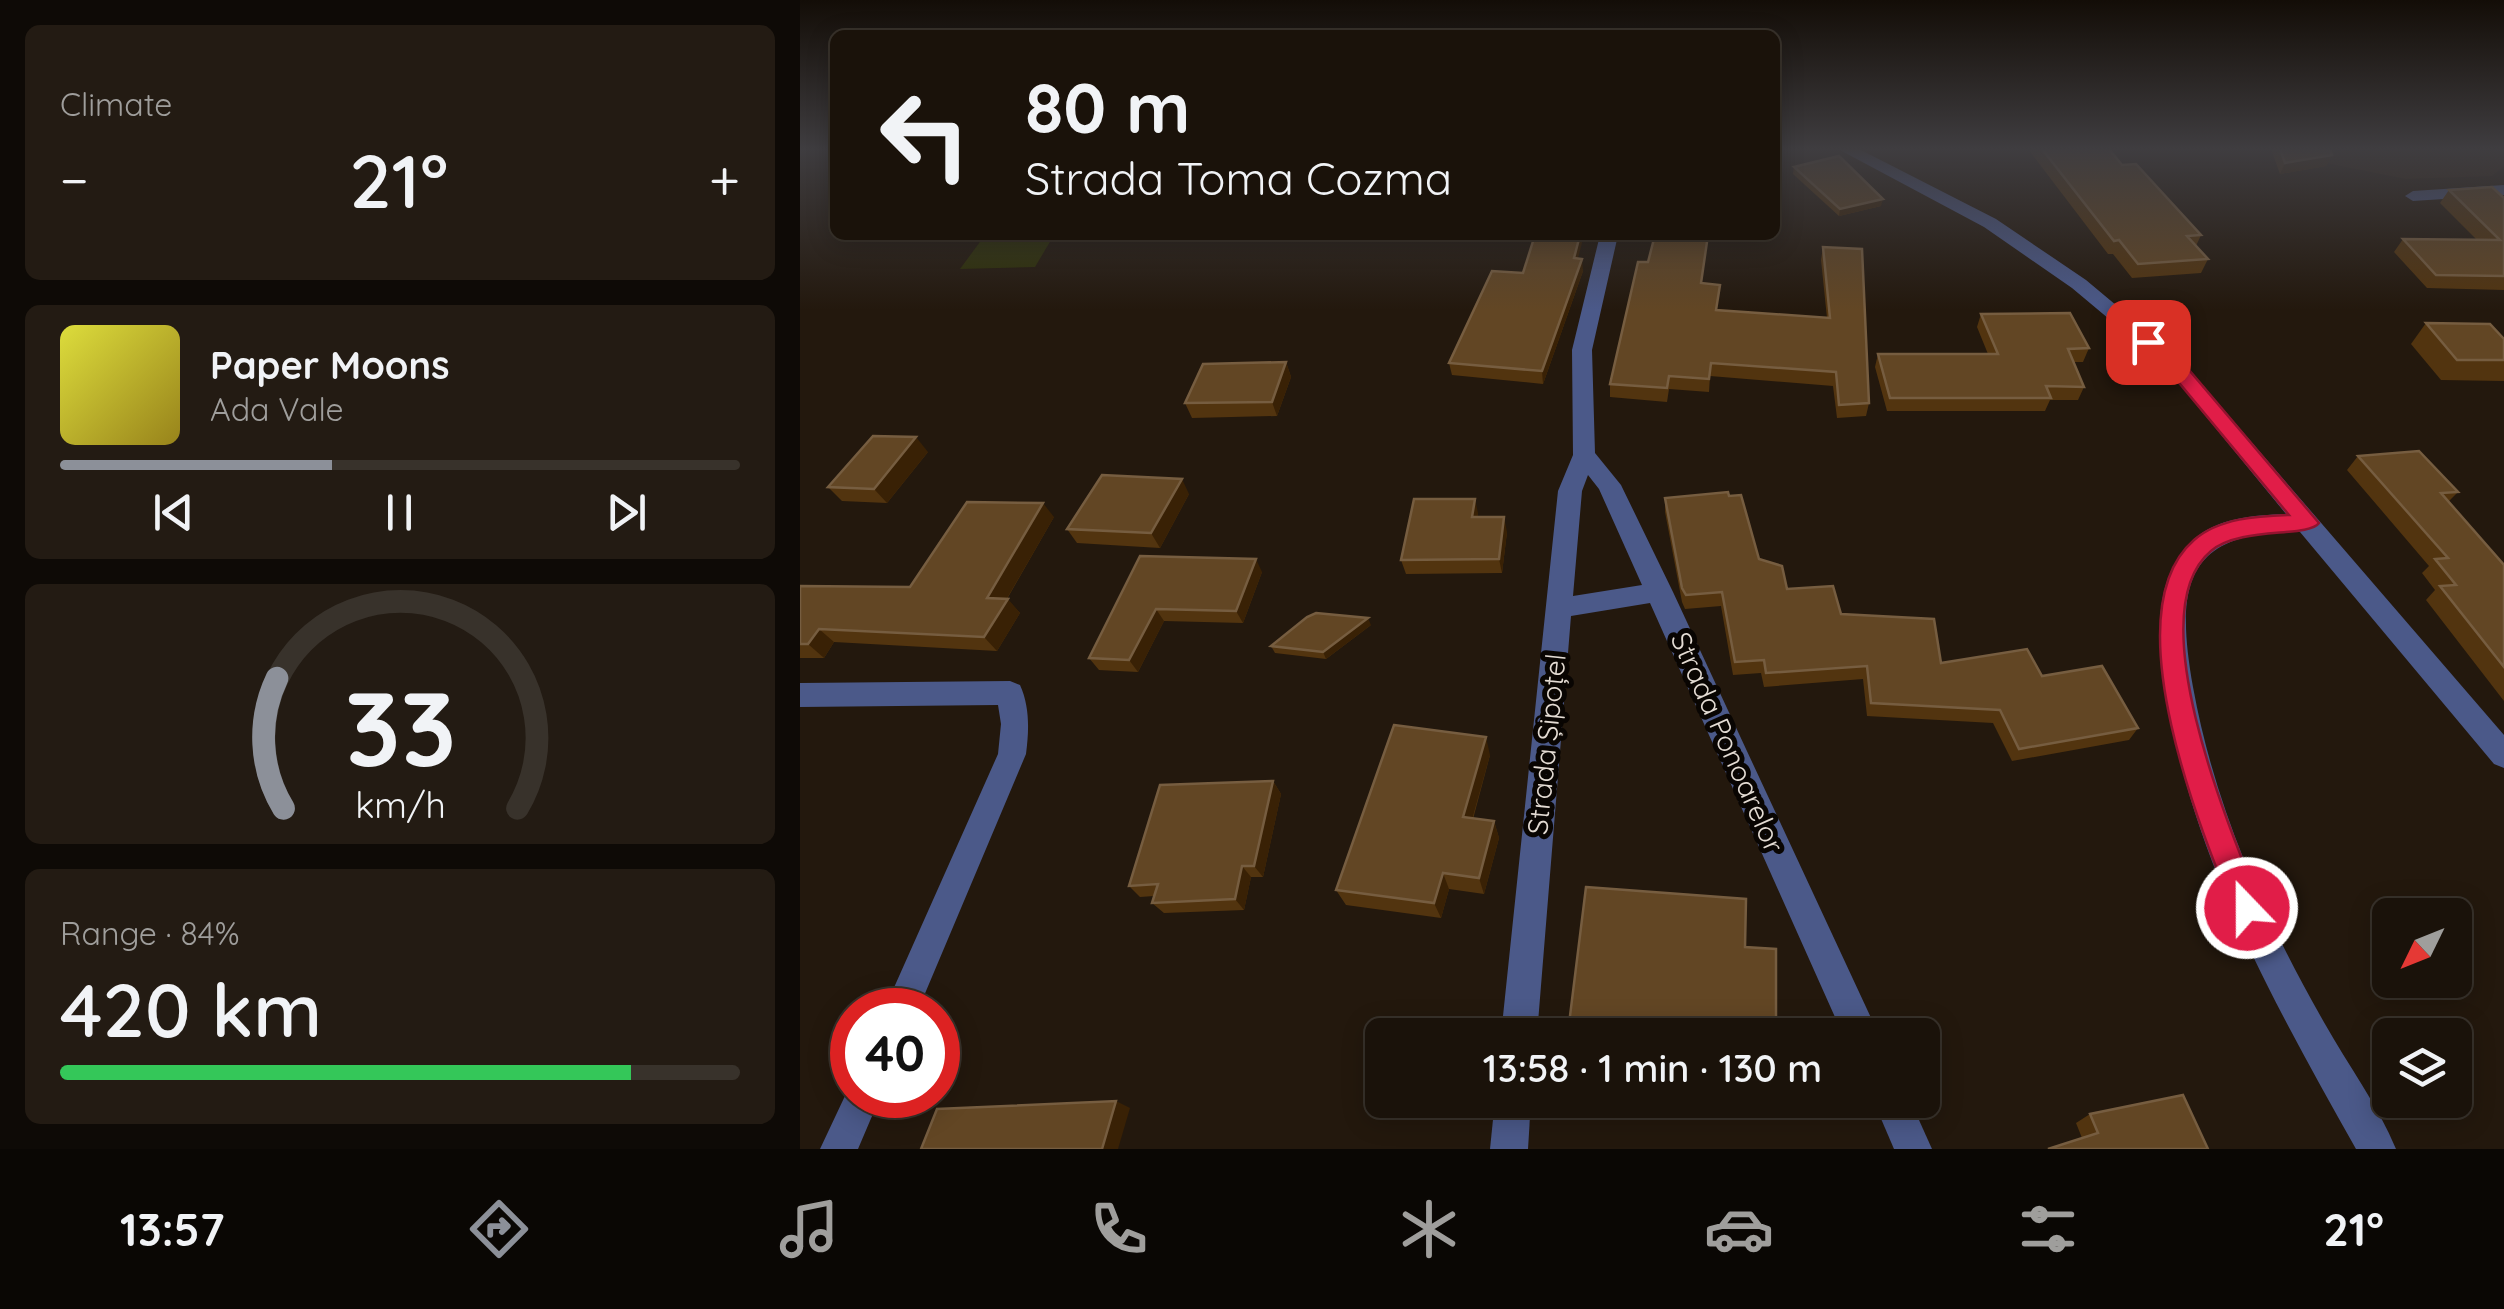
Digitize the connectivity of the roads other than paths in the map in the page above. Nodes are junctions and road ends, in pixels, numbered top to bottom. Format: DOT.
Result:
graph roads {
  1 [pos="1950,203"];
  2 [pos="1608,240"];
  3 [pos="1584,455"];
  4 [pos="2308,523"];
  5 [pos="1660,592"];
  6 [pos="1561,608"];
  7 [pos="800,695"];
  8 [pos="2504,754"];
  9 [pos="911,988"];
  10 [pos="1520,1018"];
  11 [pos="1853,1018"];
  12 [pos="853,1118"];
  13 [pos="1512,1118"];
  14 [pos="1898,1118"];
  15 [pos="839,1149"];
  16 [pos="1509,1149"];
  17 [pos="1913,1149"];
  18 [pos="2377,1149"];
  1 -- 4 [label="street"];
  2 -- 3 [label="street, Strada Șipoțel"];
  3 -- 5 [label="street, Strada Ponoarelor"];
  3 -- 6 [label="street, Strada Șipoțel"];
  4 -- 8 [label="street"];
  4 -- 18 [label="street"];
  5 -- 6 [label="street"];
  5 -- 11 [label="street, Strada Ponoarelor"];
  6 -- 10 [label="street, Strada Șipoțel"];
  7 -- 9 [label="street"];
  12 -- 15 [label="street"];
  13 -- 16 [label="street"];
  14 -- 17 [label="street"];
}
